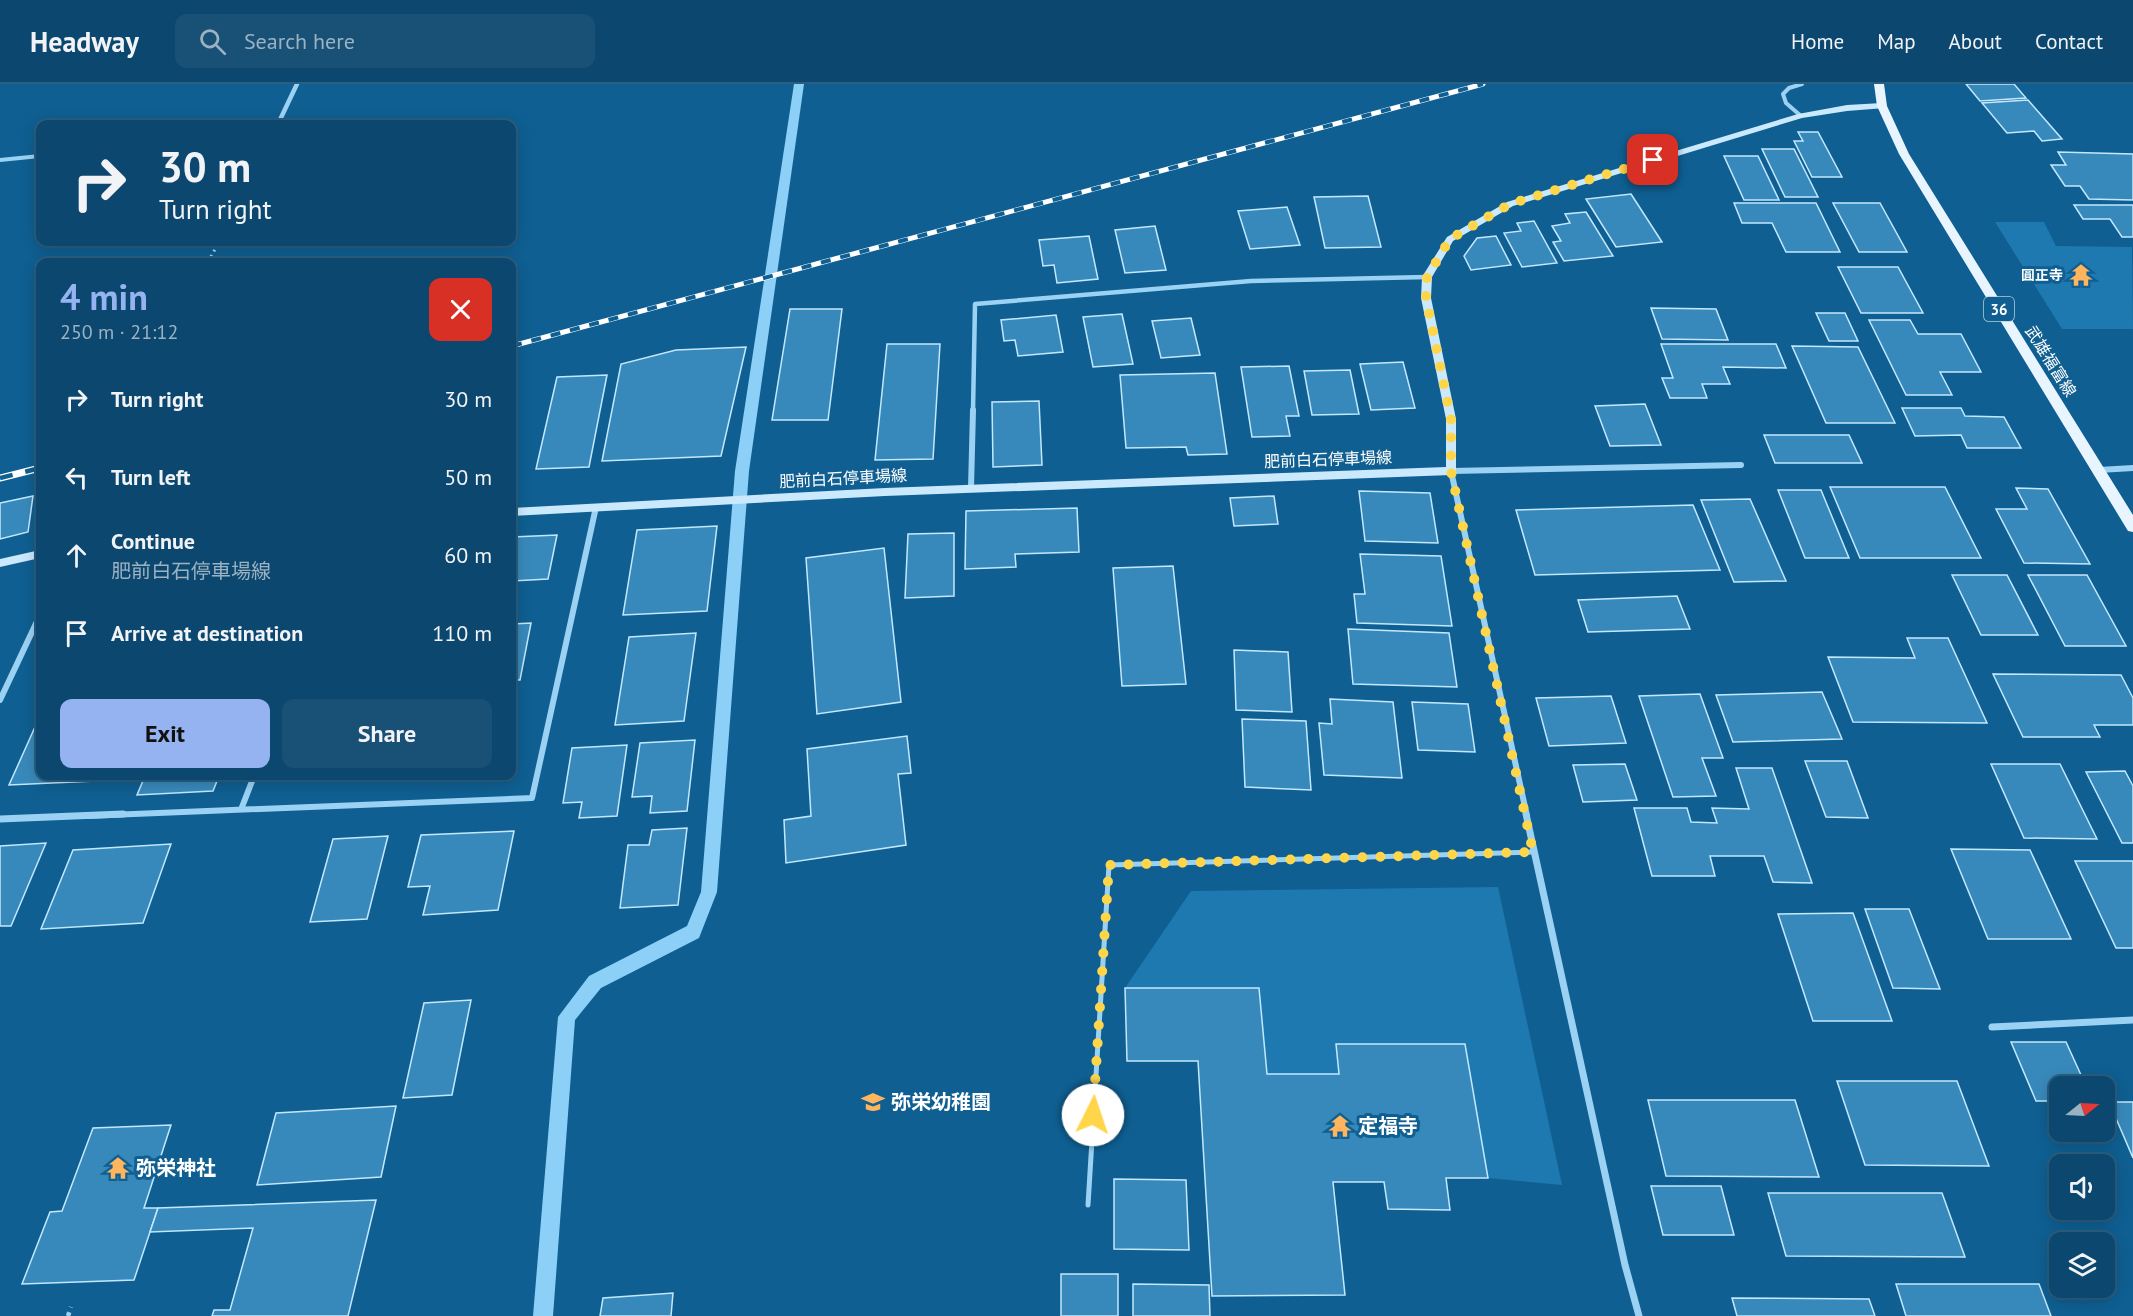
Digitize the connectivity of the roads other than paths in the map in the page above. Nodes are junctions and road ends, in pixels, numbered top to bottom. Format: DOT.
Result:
graph roads {
  1 [pos="297,84"];
  2 [pos="1802,84"];
  3 [pos="1879,84"];
  4 [pos="1882,106"];
  5 [pos="1801,116"];
  6 [pos="280,120"];
  7 [pos="36,156"];
  8 [pos="0,160"];
  9 [pos="1427,277"];
  10 [pos="1741,465"];
  11 [pos="2133,468"];
  12 [pos="2098,470"];
  13 [pos="1451,471"];
  14 [pos="971,489"];
  15 [pos="596,507"];
  16 [pos="516,512"];
  17 [pos="2133,527"];
  18 [pos="36,555"];
  19 [pos="0,564"];
  20 [pos="36,624"];
  21 [pos="0,700"];
  22 [pos="252,780"];
  23 [pos="242,807"];
  24 [pos="0,819"];
  25 [pos="1533,852"];
  26 [pos="2133,1020"];
  27 [pos="1992,1027"];
  28 [pos="1088,1205"];
  29 [pos="1639,1316"];
  1 -- 6 [label="street"];
  2 -- 5 [label="lane"];
  3 -- 4 [label="main road, 武雄福富線 / 36"];
  4 -- 5 [label="main road"];
  4 -- 12 [label="main road, 武雄福富線 / 36"];
  5 -- 9 [label="main road"];
  7 -- 8 [label="lane"];
  9 -- 13 [label="main road"];
  9 -- 14 [label="street"];
  10 -- 13 [label="street"];
  11 -- 12 [label="street"];
  12 -- 17 [label="main road, 武雄福富線 / 36"];
  13 -- 14 [label="main road, 肥前白石停車場線"];
  13 -- 25 [label="street"];
  14 -- 15 [label="main road, 肥前白石停車場線"];
  15 -- 16 [label="main road, 肥前白石停車場線"];
  15 -- 23 [label="street"];
  18 -- 19 [label="main road"];
  20 -- 21 [label="street"];
  22 -- 23 [label="street"];
  23 -- 24 [label="street"];
  25 -- 28 [label="lane"];
  25 -- 29 [label="street"];
  26 -- 27 [label="street"];
}
